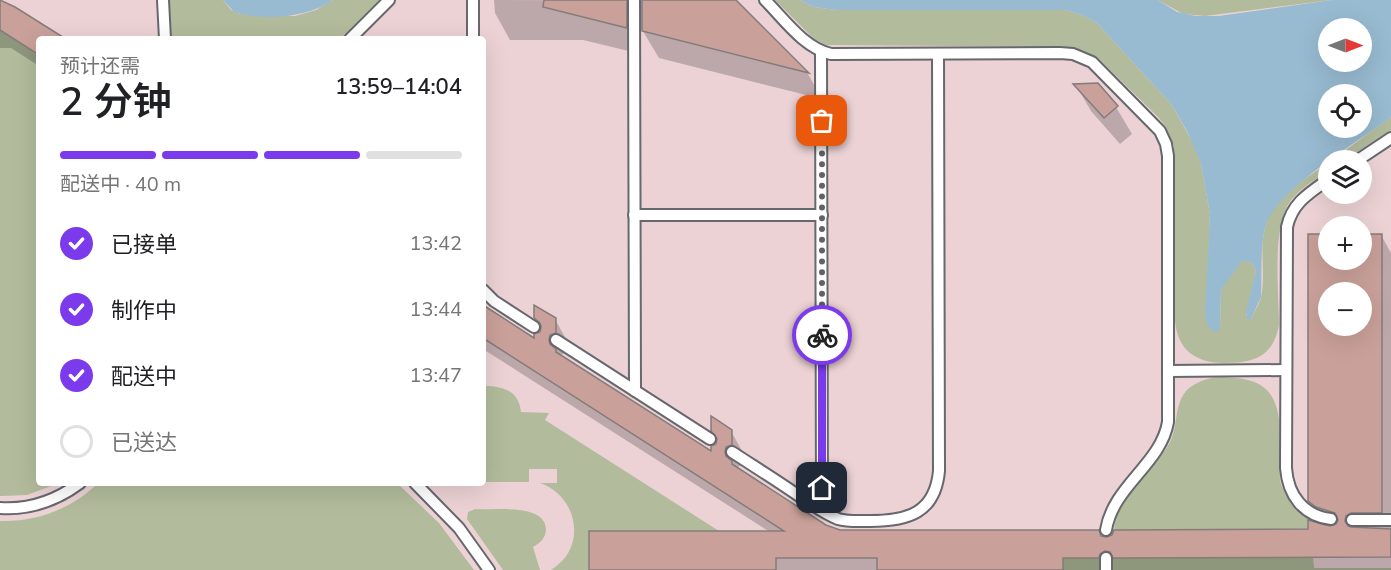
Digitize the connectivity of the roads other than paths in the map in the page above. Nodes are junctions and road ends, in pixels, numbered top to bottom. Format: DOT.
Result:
graph roads {
  1 [pos="163,0"];
  2 [pos="389,0"];
  3 [pos="473,0"];
  4 [pos="634,0"];
  5 [pos="765,0"];
  6 [pos="165,36"];
  7 [pos="353,36"];
  8 [pos="473,36"];
  9 [pos="821,51"];
  10 [pos="938,54"];
  11 [pos="1391,138"];
  12 [pos="1372,151"];
  13 [pos="1318,188"];
  14 [pos="634,215"];
  15 [pos="822,215"];
  16 [pos="486,293"];
  17 [pos="534,327"];
  18 [pos="556,340"];
  19 [pos="1286,370"];
  20 [pos="1168,371"];
  21 [pos="635,391"];
  22 [pos="710,439"];
  23 [pos="732,452"];
  24 [pos="76,486"];
  25 [pos="418,486"];
  26 [pos="0,508"];
  27 [pos="822,510"];
  28 [pos="1331,519"];
  29 [pos="1352,520"];
  30 [pos="1391,520"];
  31 [pos="1106,530"];
  32 [pos="1106,558"];
  33 [pos="489,570"];
  34 [pos="1106,570"];
  1 -- 6 [label="lane"];
  2 -- 7 [label="lane"];
  3 -- 8 [label="lane"];
  4 -- 14 [label="lane"];
  5 -- 9 [label="lane"];
  9 -- 10 [label="lane"];
  9 -- 15 [label="lane"];
  10 -- 20 [label="lane"];
  10 -- 27 [label="lane"];
  11 -- 12 [label="lane"];
  13 -- 19 [label="lane"];
  14 -- 15 [label="lane"];
  14 -- 21 [label="lane"];
  15 -- 27 [label="lane"];
  16 -- 17 [label="lane"];
  18 -- 21 [label="lane"];
  19 -- 20 [label="lane"];
  19 -- 28 [label="lane"];
  20 -- 31 [label="lane"];
  21 -- 22 [label="lane"];
  23 -- 27 [label="lane"];
  24 -- 26 [label="lane"];
  25 -- 33 [label="lane"];
  29 -- 30 [label="lane"];
  32 -- 34 [label="lane"];
}
